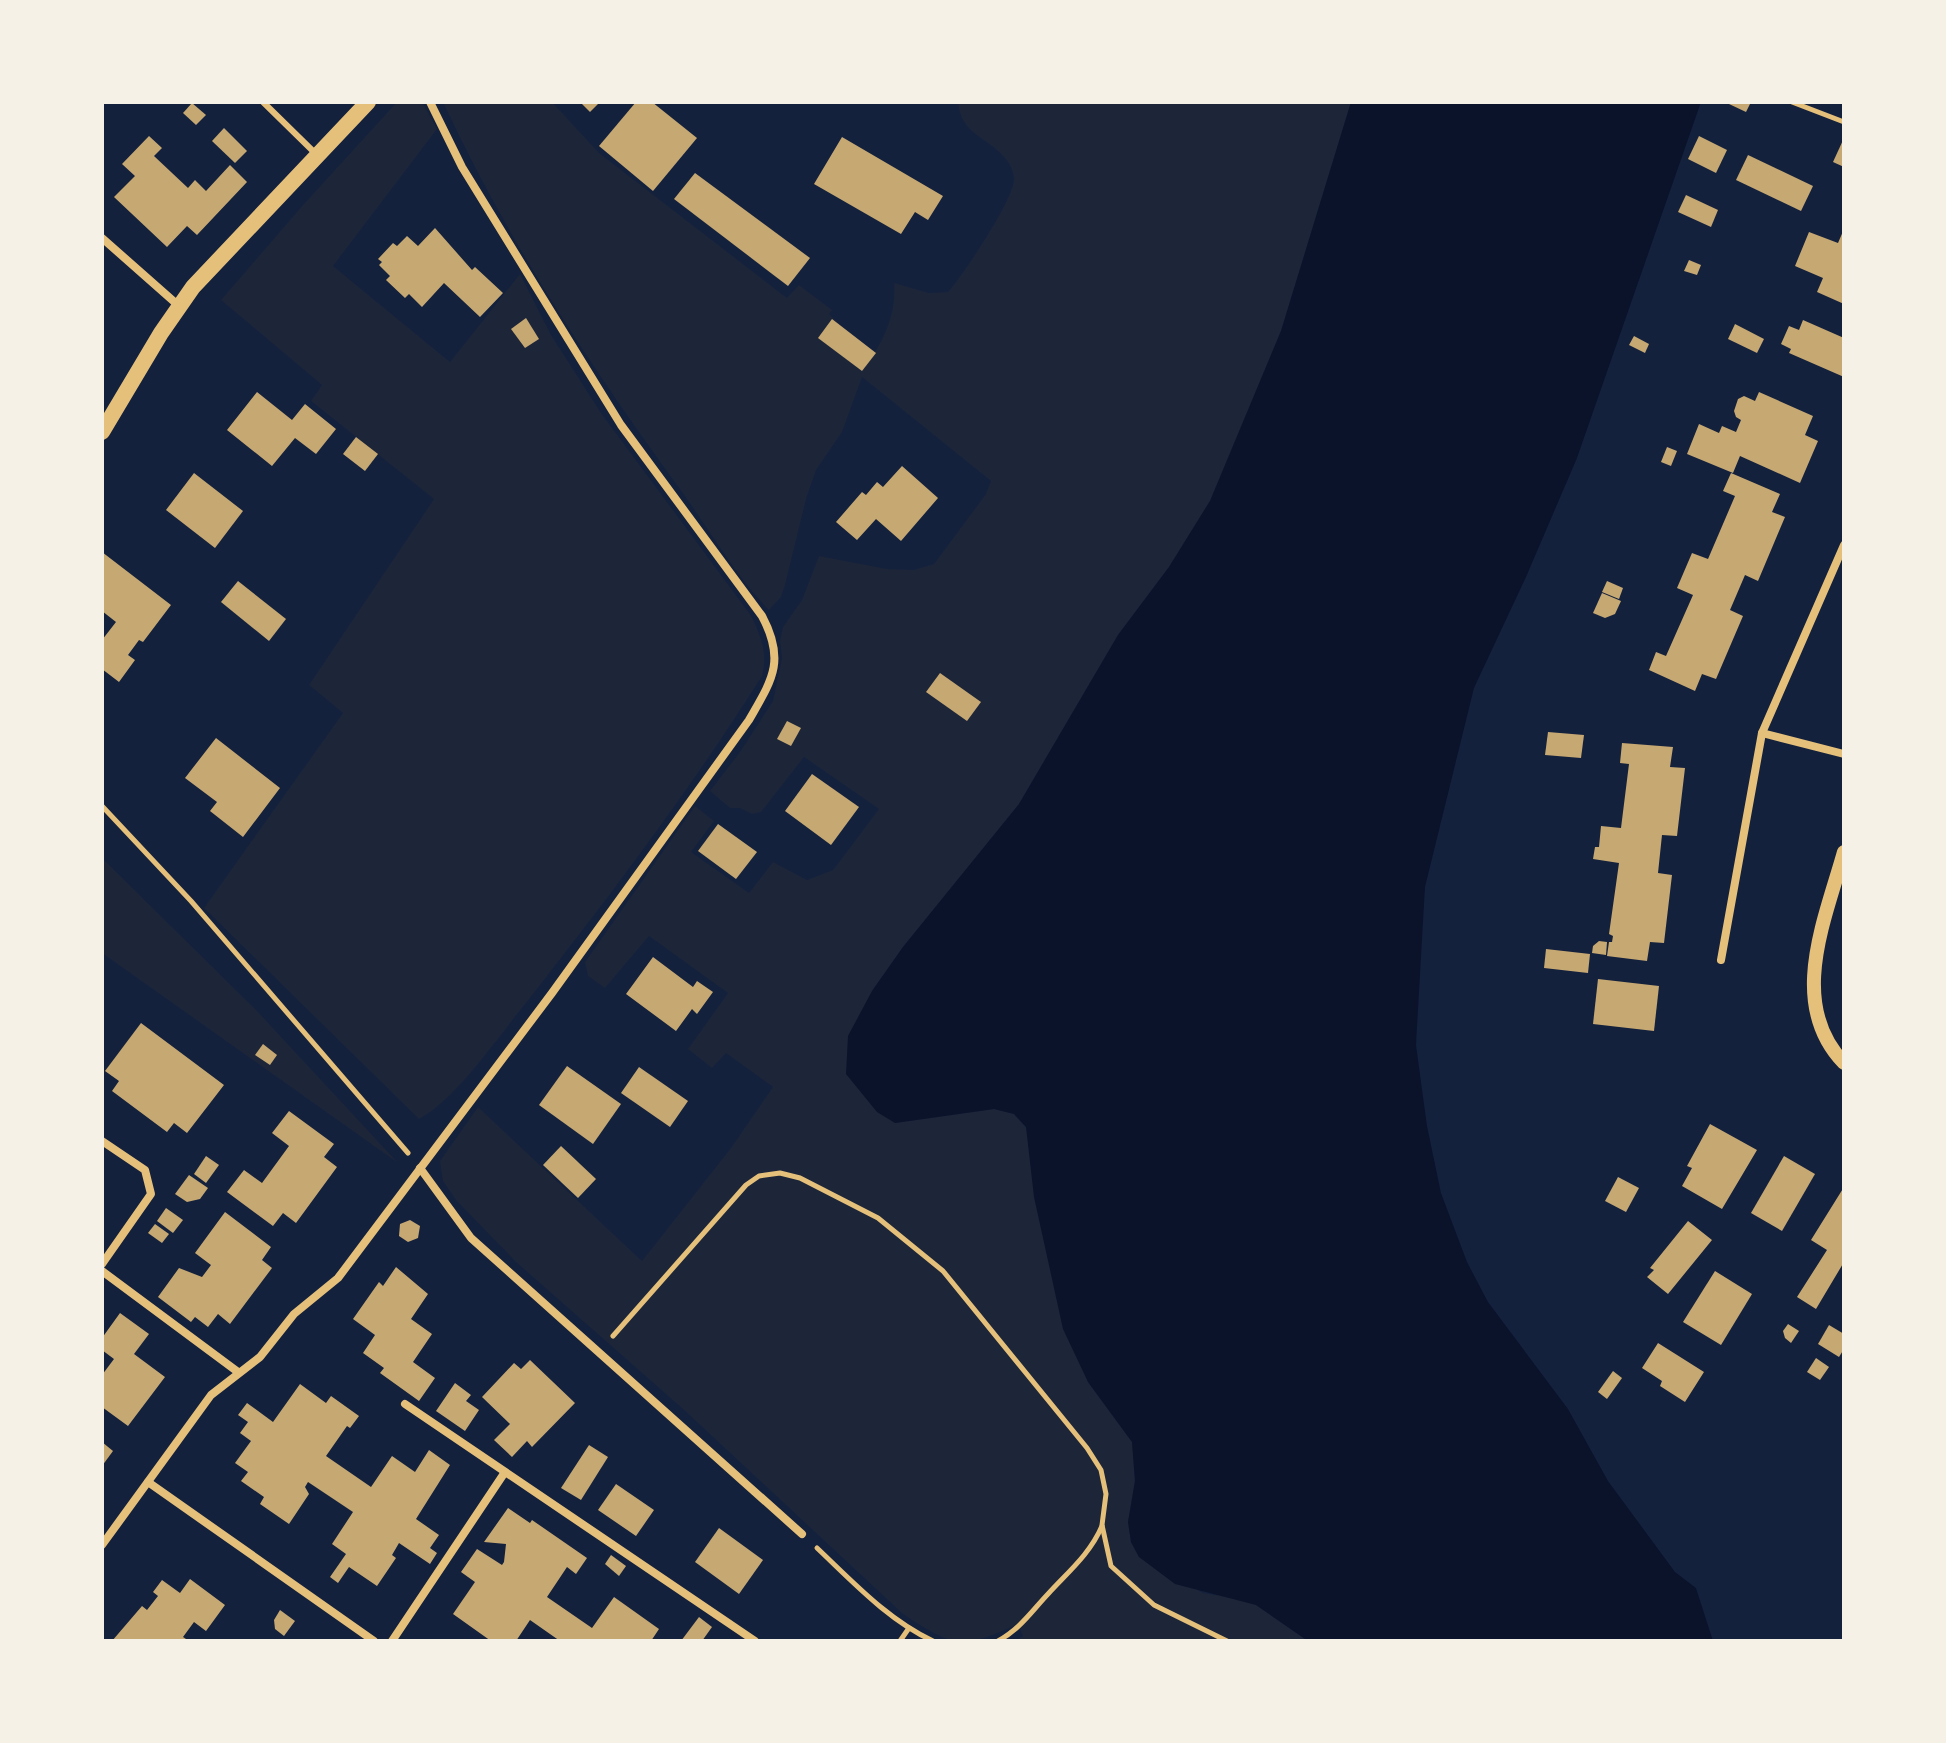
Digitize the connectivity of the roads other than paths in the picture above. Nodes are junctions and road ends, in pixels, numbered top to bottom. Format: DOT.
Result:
graph roads {
  1 [pos="263,102"];
  2 [pos="368,102"];
  3 [pos="430,102"];
  4 [pos="317,155"];
  5 [pos="102,238"];
  6 [pos="179,306"];
  7 [pos="102,432"];
  8 [pos="1844,545"];
  9 [pos="1762,733"];
  10 [pos="1844,754"];
  11 [pos="1844,852"];
  12 [pos="1721,960"];
  13 [pos="1844,1063"];
  14 [pos="102,1141"];
  15 [pos="420,1168"];
  16 [pos="102,1264"];
  17 [pos="102,1271"];
  18 [pos="238,1372"];
  19 [pos="405,1404"];
  20 [pos="505,1472"];
  21 [pos="148,1482"];
  22 [pos="802,1534"];
  23 [pos="102,1545"];
  24 [pos="374,1641"];
  25 [pos="392,1641"];
  26 [pos="755,1641"];
  1 -- 4 [label="lane"];
  2 -- 4 [label="main road"];
  3 -- 15 [label="street"];
  4 -- 6 [label="main road"];
  5 -- 6 [label="street"];
  6 -- 7 [label="main road"];
  8 -- 9 [label="street"];
  9 -- 10 [label="street"];
  9 -- 12 [label="street"];
  11 -- 13 [label="street"];
  14 -- 16 [label="street"];
  15 -- 18 [label="street"];
  15 -- 22 [label="street"];
  17 -- 18 [label="street"];
  18 -- 21 [label="street"];
  19 -- 20 [label="street"];
  20 -- 25 [label="street"];
  20 -- 26 [label="street"];
  21 -- 23 [label="street"];
  21 -- 24 [label="street"];
}
